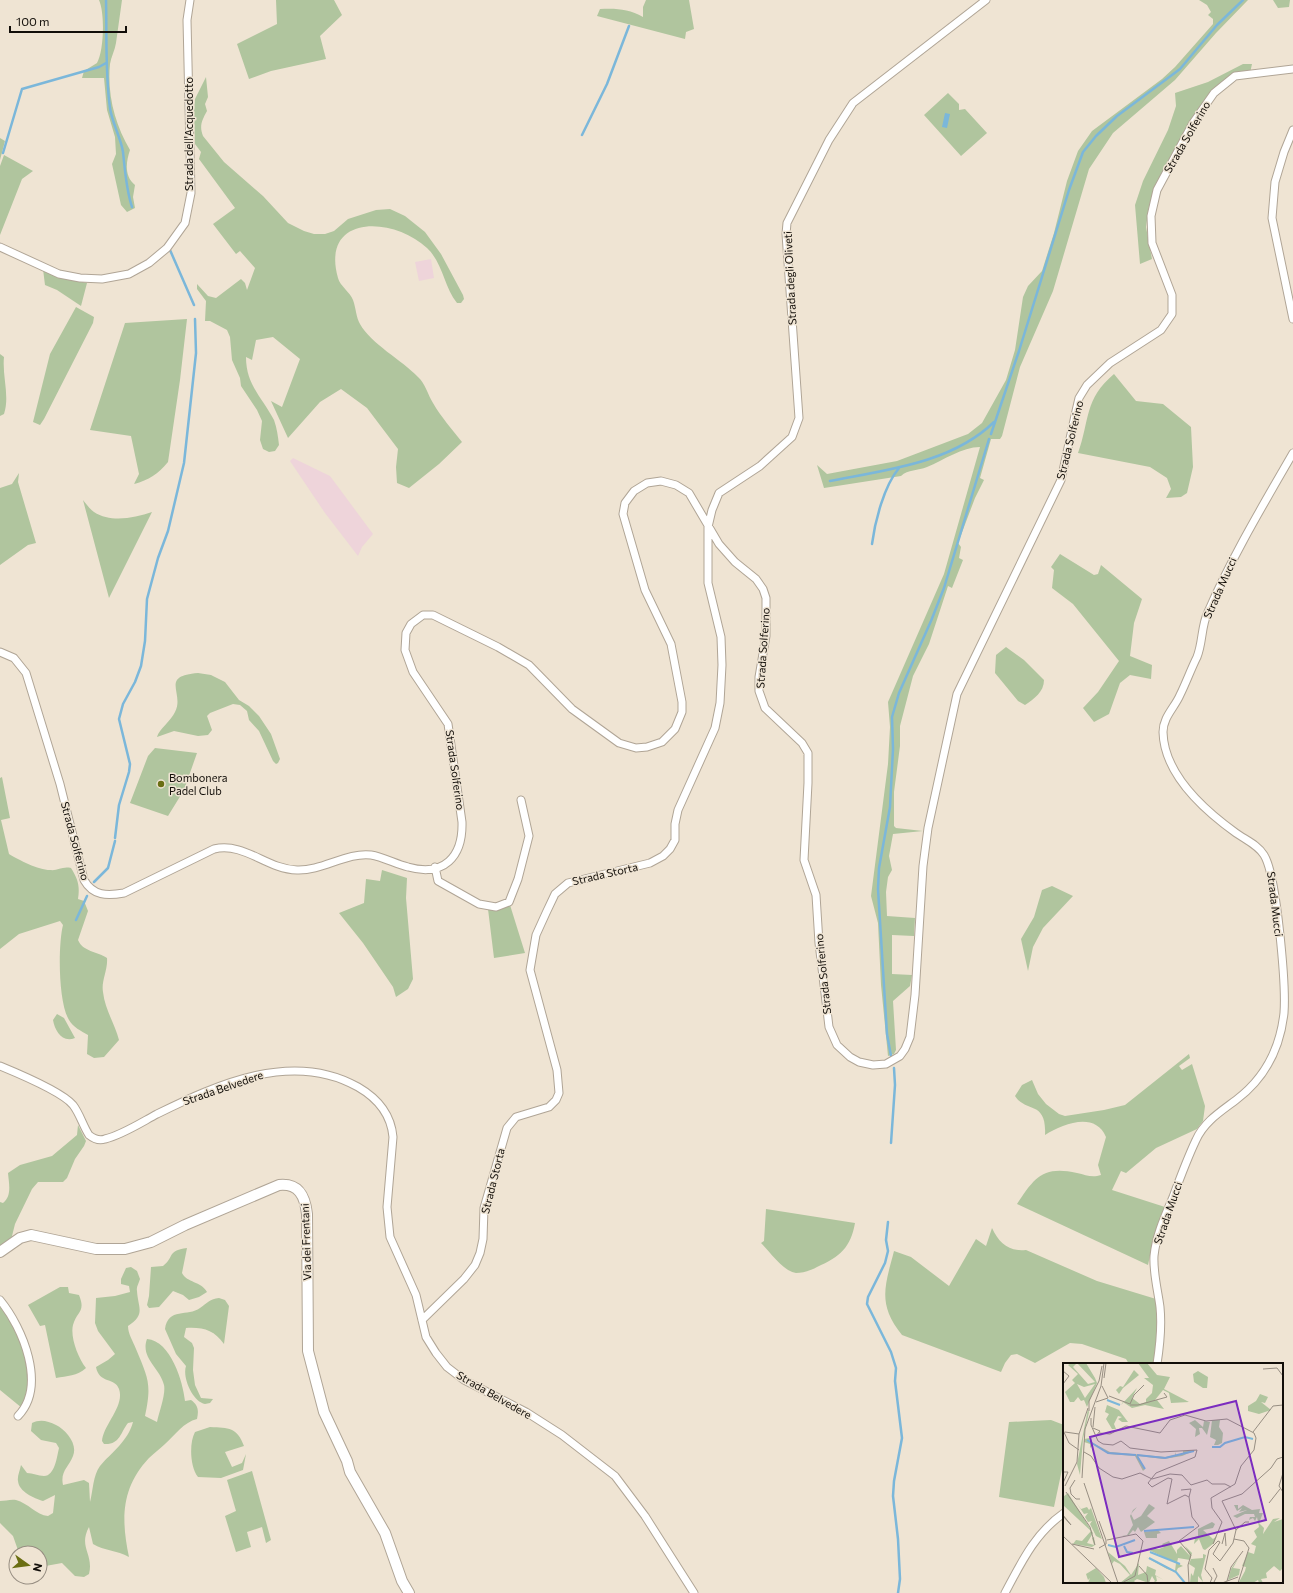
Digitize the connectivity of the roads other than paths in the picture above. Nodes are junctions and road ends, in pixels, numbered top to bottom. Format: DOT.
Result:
graph roads {
  1 [pos="190,0"];
  2 [pos="986,0"];
  3 [pos="1293,69"];
  4 [pos="1293,130"];
  5 [pos="0,247"];
  6 [pos="1293,319"];
  7 [pos="1293,453"];
  8 [pos="708,527"];
  9 [pos="0,652"];
  10 [pos="521,800"];
  11 [pos="435,867"];
  12 [pos="0,1066"];
  13 [pos="0,1252"];
  14 [pos="0,1300"];
  15 [pos="422,1320"];
  16 [pos="1157,1363"];
  17 [pos="18,1416"];
  18 [pos="1063,1514"];
  19 [pos="409,1593"];
  20 [pos="694,1593"];
  21 [pos="1005,1593"];
  1 -- 5 [label="street, Strada dell'Acquedotto"];
  2 -- 8 [label="street, Strada degli Oliveti"];
  3 -- 8 [label="street, Strada Solferino"];
  4 -- 6 [label="street"];
  7 -- 16 [label="street, Strada Mucci"];
  8 -- 11 [label="street, Strada Solferino"];
  8 -- 15 [label="street, Strada Storta"];
  9 -- 11 [label="street, Strada Solferino"];
  10 -- 11 [label="street"];
  12 -- 15 [label="street, Strada Belvedere"];
  13 -- 19 [label="main road, Via dei Frentani"];
  14 -- 17 [label="street"];
  15 -- 20 [label="street, Strada Belvedere"];
  18 -- 21 [label="street"];
}
